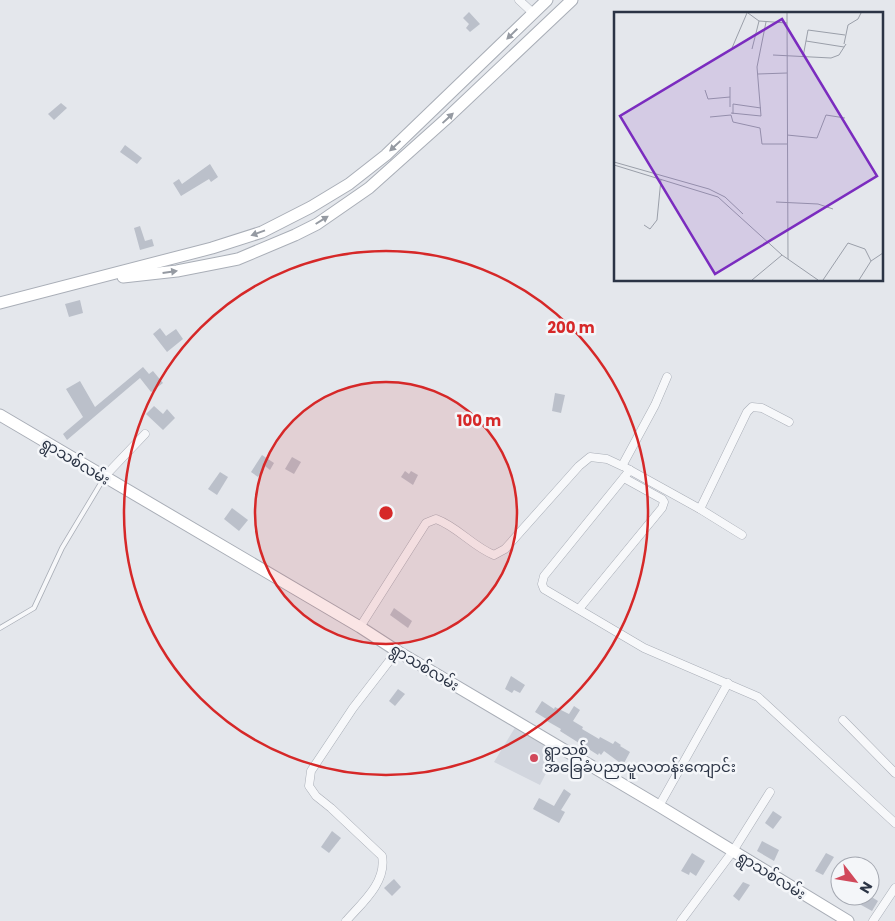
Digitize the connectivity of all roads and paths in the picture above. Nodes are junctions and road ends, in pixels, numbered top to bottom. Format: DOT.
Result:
graph roads {
  1 [pos="519,0"];
  2 [pos="547,0"];
  3 [pos="572,0"];
  4 [pos="533,13"];
  5 [pos="86,281"];
  6 [pos="0,304"];
  7 [pos="667,377"];
  8 [pos="0,415"];
  9 [pos="789,422"];
  10 [pos="145,434"];
  11 [pos="622,466"];
  12 [pos="630,470"];
  13 [pos="104,477"];
  14 [pos="624,478"];
  15 [pos="700,509"];
  16 [pos="742,535"];
  17 [pos="579,609"];
  18 [pos="360,626"];
  19 [pos="0,628"];
  20 [pos="397,652"];
  21 [pos="728,683"];
  22 [pos="843,720"];
  23 [pos="895,773"];
  24 [pos="770,792"];
  25 [pos="659,806"];
  26 [pos="895,823"];
  27 [pos="733,851"];
  28 [pos="895,888"];
  29 [pos="686,919"];
  30 [pos="346,921"];
  31 [pos="848,921"];
  32 [pos="873,921"];
  1 -- 4 [label="street"];
  2 -- 4 [label="main road"];
  5 -- 3 [label="main road, one-way"];
  4 -- 5 [label="main road, one-way"];
  5 -- 6 [label="main road"];
  7 -- 11 [label="street"];
  8 -- 13 [label="main road, ရွာသစ်လမ်း"];
  9 -- 15 [label="street"];
  10 -- 13 [label="street"];
  11 -- 12 [label="street"];
  11 -- 18 [label="street"];
  12 -- 14 [label="street"];
  12 -- 15 [label="street"];
  13 -- 18 [label="main road, ရွာသစ်လမ်း"];
  13 -- 19 [label="lane"];
  14 -- 17 [label="street"];
  14 -- 17 [label="street"];
  15 -- 16 [label="street"];
  17 -- 21 [label="street"];
  18 -- 20 [label="main road, ရွာသစ်လမ်း"];
  20 -- 25 [label="main road, ရွာသစ်လမ်း"];
  20 -- 30 [label="street"];
  21 -- 25 [label="street"];
  21 -- 26 [label="street"];
  22 -- 23 [label="street"];
  24 -- 27 [label="street"];
  25 -- 27 [label="main road, ရွာသစ်လမ်း"];
  27 -- 29 [label="street"];
  27 -- 31 [label="main road, ရွာသစ်လမ်း"];
  28 -- 32 [label="street"];
}
